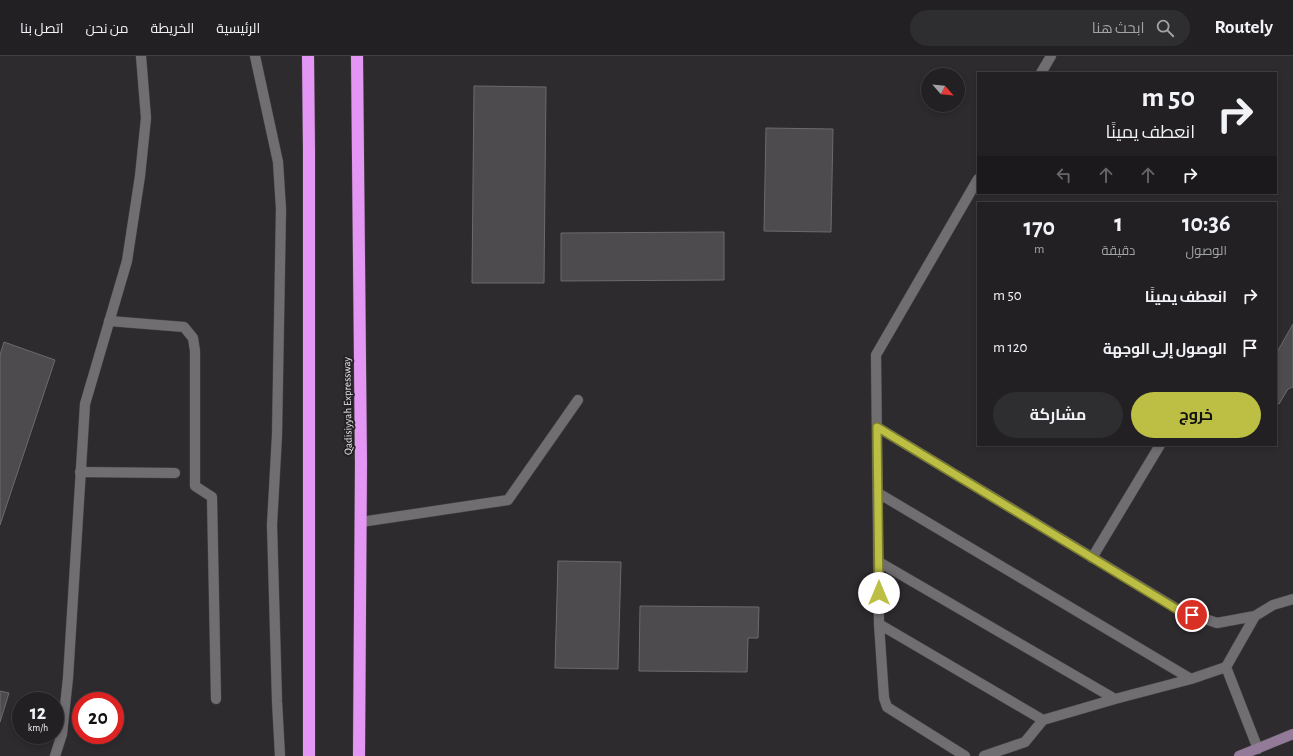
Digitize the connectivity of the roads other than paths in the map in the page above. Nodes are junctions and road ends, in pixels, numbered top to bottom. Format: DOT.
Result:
graph roads {
  1 [pos="140,56"];
  2 [pos="254,56"];
  3 [pos="308,56"];
  4 [pos="357,56"];
  5 [pos="1051,56"];
  6 [pos="1042,72"];
  7 [pos="977,181"];
  8 [pos="110,321"];
  9 [pos="578,400"];
  10 [pos="877,427"];
  11 [pos="1159,446"];
  12 [pos="80,472"];
  13 [pos="175,473"];
  14 [pos="878,493"];
  15 [pos="361,522"];
  16 [pos="1092,558"];
  17 [pos="879,562"];
  18 [pos="1293,599"];
  19 [pos="1255,616"];
  20 [pos="879,624"];
  21 [pos="1226,667"];
  22 [pos="1191,680"];
  23 [pos="216,699"];
  24 [pos="1115,699"];
  25 [pos="1043,720"];
  26 [pos="1293,734"];
  27 [pos="1258,749"];
  28 [pos="55,756"];
  29 [pos="280,756"];
  30 [pos="309,756"];
  31 [pos="359,756"];
  32 [pos="965,756"];
  33 [pos="984,756"];
  34 [pos="1239,756"];
  1 -- 8 [label="street"];
  2 -- 29 [label="street"];
  3 -- 30 [label="highway"];
  4 -- 15 [label="highway, Qadisiyyah Expressway"];
  5 -- 6 [label="street"];
  7 -- 10 [label="street"];
  8 -- 12 [label="street"];
  8 -- 23 [label="street"];
  9 -- 15 [label="street"];
  10 -- 14 [label="street"];
  10 -- 16 [label="street"];
  11 -- 16 [label="street"];
  12 -- 13 [label="street"];
  12 -- 28 [label="street"];
  14 -- 17 [label="street"];
  14 -- 22 [label="street"];
  15 -- 31 [label="highway, Qadisiyyah Expressway"];
  16 -- 19 [label="street"];
  17 -- 20 [label="street"];
  17 -- 24 [label="street"];
  18 -- 19 [label="street"];
  19 -- 21 [label="street"];
  20 -- 25 [label="street"];
  20 -- 32 [label="street"];
  21 -- 22 [label="street"];
  21 -- 27 [label="street"];
  22 -- 24 [label="street"];
  24 -- 25 [label="street"];
  25 -- 33 [label="street"];
  26 -- 27 [label="main road"];
  27 -- 34 [label="main road"];
}
